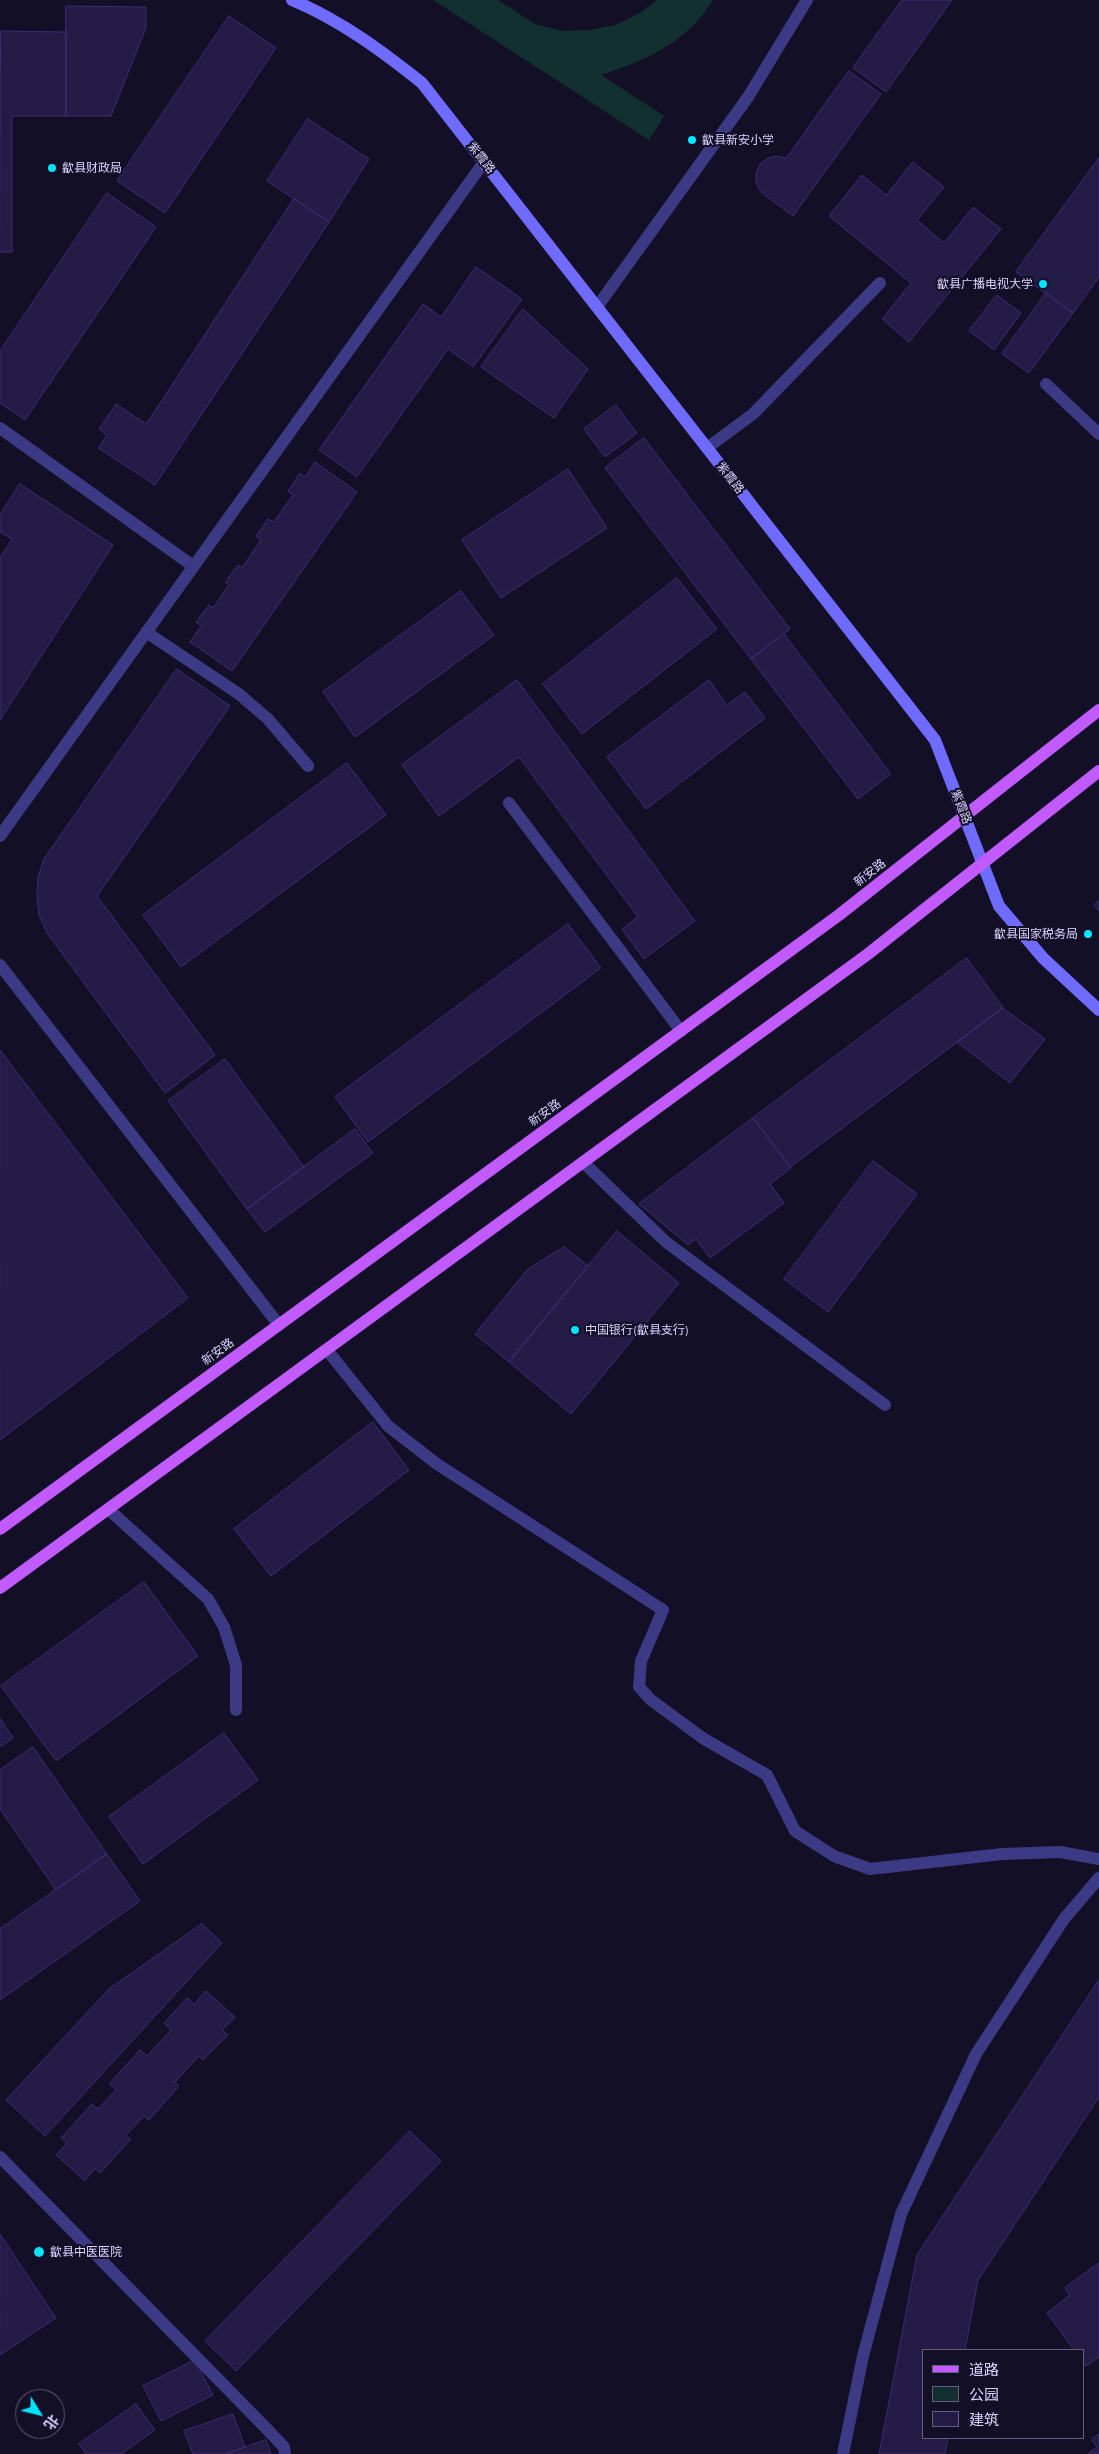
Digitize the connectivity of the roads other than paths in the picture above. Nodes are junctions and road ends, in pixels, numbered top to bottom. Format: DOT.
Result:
graph roads {
  1 [pos="292,0"];
  2 [pos="807,0"];
  3 [pos="484,162"];
  4 [pos="880,284"];
  5 [pos="597,307"];
  6 [pos="1046,384"];
  7 [pos="0,428"];
  8 [pos="1099,434"];
  9 [pos="707,448"];
  10 [pos="193,566"];
  11 [pos="146,632"];
  12 [pos="1099,710"];
  13 [pos="308,766"];
  14 [pos="1099,771"];
  15 [pos="508,803"];
  16 [pos="964,816"];
  17 [pos="0,836"];
  18 [pos="982,863"];
  19 [pos="0,965"];
  20 [pos="1099,1010"];
  21 [pos="681,1031"];
  22 [pos="583,1162"];
  23 [pos="279,1325"];
  24 [pos="327,1350"];
  25 [pos="884,1405"];
  26 [pos="108,1509"];
  27 [pos="0,1529"];
  28 [pos="0,1588"];
  29 [pos="236,1710"];
  30 [pos="1099,1859"];
  31 [pos="1099,1878"];
  32 [pos="0,2157"];
  33 [pos="285,2454"];
  34 [pos="843,2454"];
  1 -- 3 [label="street, 紫霞路"];
  2 -- 5 [label="street"];
  3 -- 5 [label="street, 紫霞路"];
  3 -- 10 [label="street"];
  4 -- 9 [label="street"];
  5 -- 9 [label="street, 紫霞路"];
  6 -- 8 [label="street"];
  7 -- 10 [label="street"];
  9 -- 16 [label="street, 紫霞路"];
  10 -- 11 [label="street"];
  11 -- 13 [label="street"];
  11 -- 17 [label="street"];
  12 -- 16 [label="main road, 新安路"];
  14 -- 18 [label="main road"];
  15 -- 21 [label="street"];
  16 -- 18 [label="street, 紫霞路"];
  16 -- 21 [label="main road, 新安路"];
  18 -- 20 [label="street, 紫霞路"];
  18 -- 22 [label="main road"];
  19 -- 23 [label="street"];
  21 -- 23 [label="main road, 新安路"];
  22 -- 24 [label="main road"];
  22 -- 25 [label="street"];
  23 -- 27 [label="main road, 新安路"];
  24 -- 26 [label="main road"];
  24 -- 30 [label="street"];
  26 -- 28 [label="main road"];
  26 -- 29 [label="street"];
  31 -- 34 [label="street"];
  32 -- 33 [label="street"];
}
